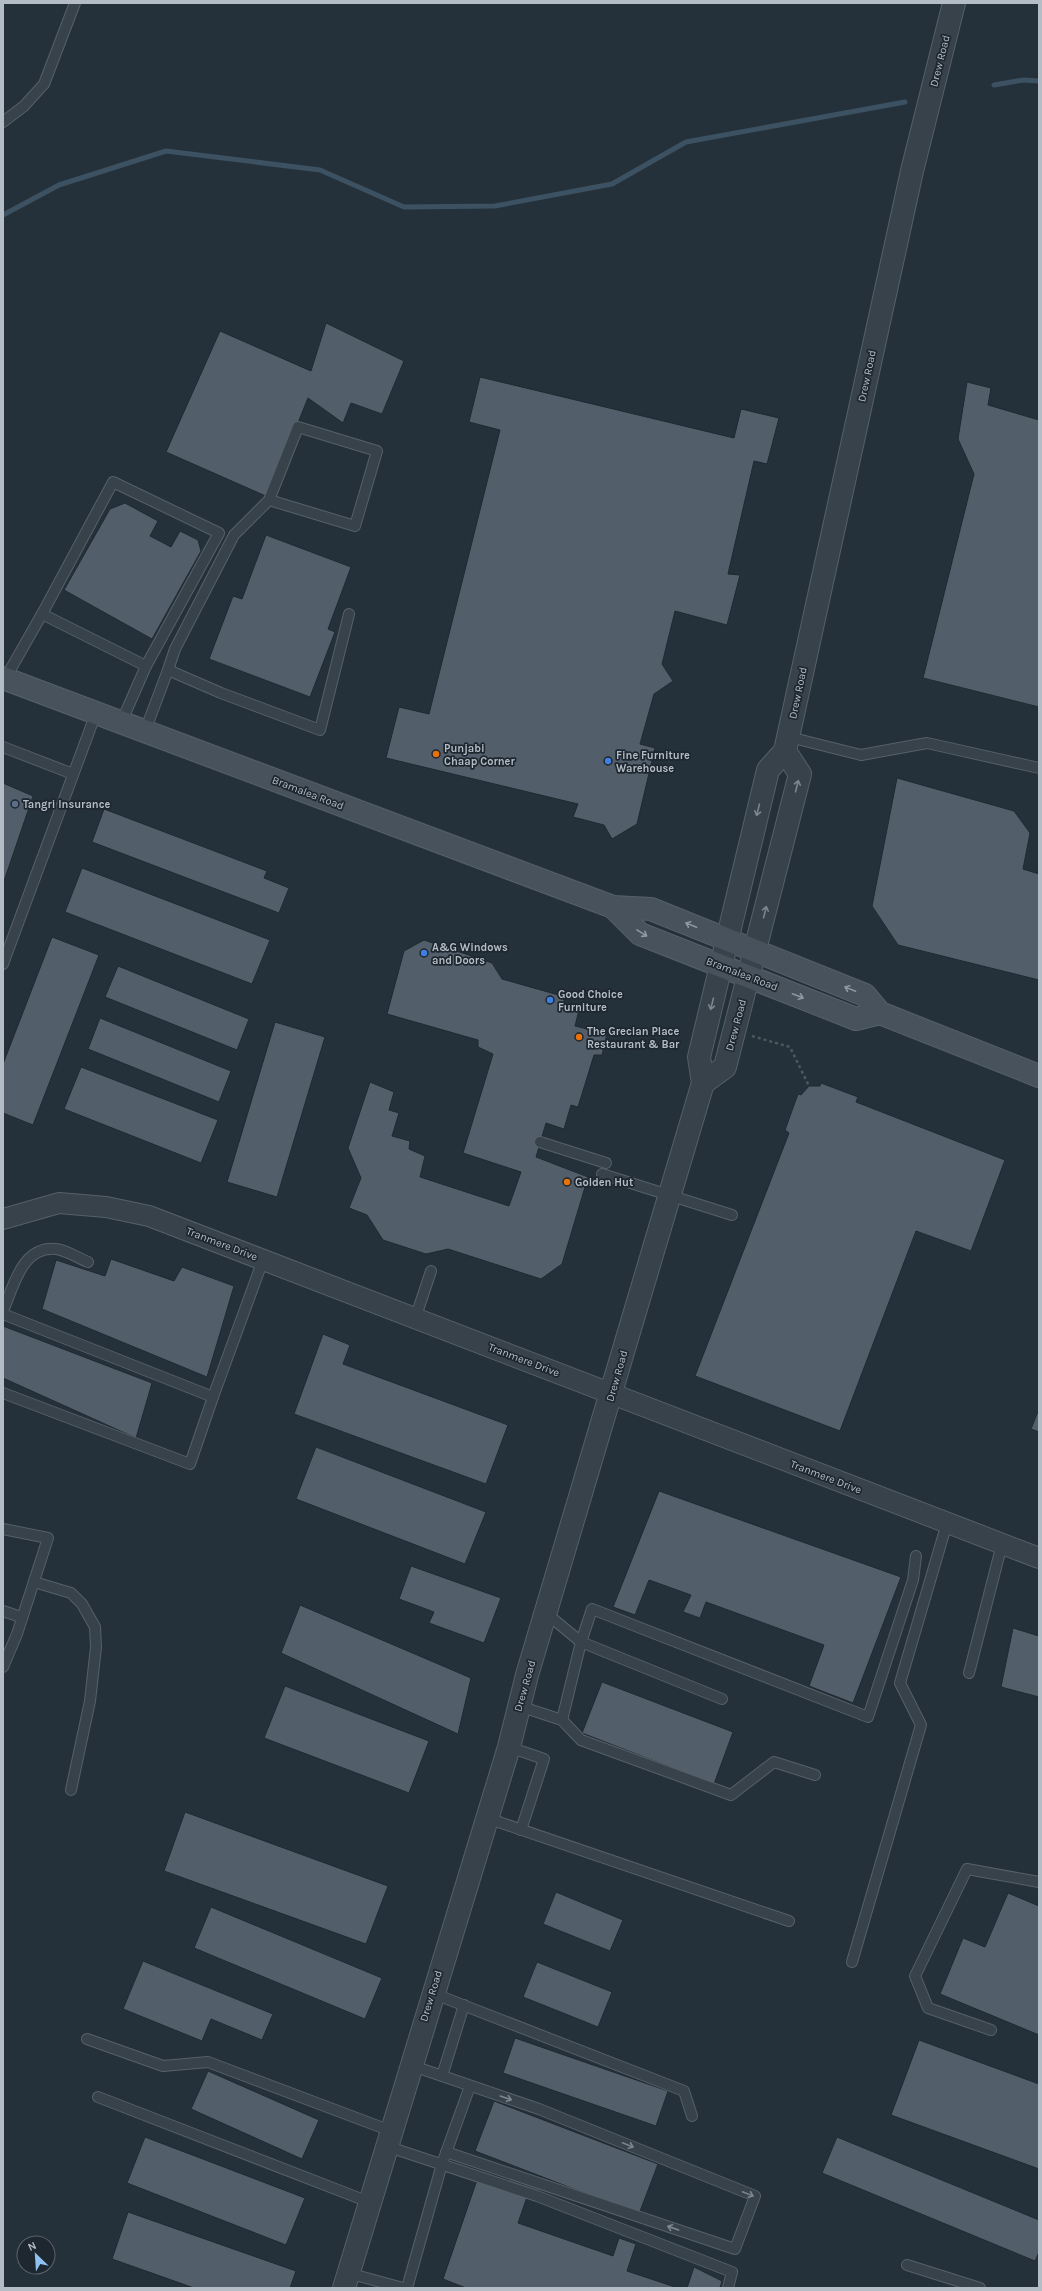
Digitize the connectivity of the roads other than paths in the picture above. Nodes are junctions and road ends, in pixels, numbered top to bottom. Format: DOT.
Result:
graph roads {
  1 [pos="75,3"];
  2 [pos="954,3"];
  3 [pos="3,122"];
  4 [pos="269,500"];
  5 [pos="42,614"];
  6 [pos="349,614"];
  7 [pos="146,666"];
  8 [pos="168,670"];
  9 [pos="4,679"];
  10 [pos="96,713"];
  11 [pos="121,723"];
  12 [pos="145,731"];
  13 [pos="787,744"];
  14 [pos="3,746"];
  15 [pos="1039,768"];
  16 [pos="73,774"];
  17 [pos="613,907"];
  18 [pos="727,939"];
  19 [pos="755,950"];
  20 [pos="3,964"];
  21 [pos="722,966"];
  22 [pos="749,977"];
  23 [pos="880,1013"];
  24 [pos="1039,1076"];
  25 [pos="703,1084"];
  26 [pos="540,1142"];
  27 [pos="606,1163"];
  28 [pos="602,1174"];
  29 [pos="671,1194"];
  30 [pos="732,1214"];
  31 [pos="5,1215"];
  32 [pos="263,1260"];
  33 [pos="88,1262"];
  34 [pos="431,1271"];
  35 [pos="3,1312"];
  36 [pos="415,1319"];
  37 [pos="3,1393"];
  38 [pos="612,1394"];
  39 [pos="213,1397"];
  40 [pos="947,1523"];
  41 [pos="3,1529"];
  42 [pos="1002,1544"];
  43 [pos="916,1556"];
  44 [pos="1039,1558"];
  45 [pos="34,1582"];
  46 [pos="3,1611"];
  47 [pos="547,1614"];
  48 [pos="21,1616"];
  49 [pos="581,1642"];
  50 [pos="3,1667"];
  51 [pos="969,1673"];
  52 [pos="722,1699"];
  53 [pos="519,1706"];
  54 [pos="562,1720"];
  55 [pos="509,1747"];
  56 [pos="815,1774"];
  57 [pos="71,1790"];
  58 [pos="487,1818"];
  59 [pos="521,1830"];
  60 [pos="1039,1882"];
  61 [pos="789,1921"];
  62 [pos="852,1962"];
  63 [pos="432,1993"];
  64 [pos="464,2005"];
  65 [pos="991,2030"];
  66 [pos="87,2039"];
  67 [pos="410,2066"];
  68 [pos="442,2076"];
  69 [pos="470,2086"];
  70 [pos="98,2097"];
  71 [pos="692,2116"];
  72 [pos="388,2138"];
  73 [pos="446,2152"];
  74 [pos="442,2164"];
  75 [pos="370,2202"];
  76 [pos="907,2265"];
  77 [pos="346,2280"];
  78 [pos="403,2288"];
  79 [pos="406,2288"];
  80 [pos="728,2288"];
  81 [pos="980,2288"];
  1 -- 3 [label="lane"];
  2 -- 13 [label="street, Drew Road"];
  4 -- 4 [label="lane"];
  4 -- 8 [label="lane"];
  5 -- 7 [label="lane"];
  5 -- 7 [label="lane"];
  5 -- 9 [label="lane"];
  6 -- 8 [label="lane"];
  7 -- 11 [label="lane"];
  8 -- 12 [label="lane"];
  9 -- 10 [label="main road, Bramalea Road"];
  10 -- 11 [label="main road, Bramalea Road"];
  10 -- 16 [label="lane"];
  11 -- 12 [label="main road, Bramalea Road"];
  12 -- 17 [label="main road, Bramalea Road"];
  13 -- 15 [label="lane"];
  13 -- 18 [label="street, Drew Road, one-way"];
  19 -- 13 [label="street, Drew Road, one-way"];
  14 -- 16 [label="lane"];
  16 -- 20 [label="lane"];
  18 -- 17 [label="main road, Bramalea Road, one-way"];
  17 -- 21 [label="main road, Bramalea Road, one-way"];
  18 -- 19 [label="main road, Bramalea Road"];
  18 -- 21 [label="street, Drew Road"];
  19 -- 22 [label="street, Drew Road"];
  23 -- 19 [label="main road, Bramalea Road, one-way"];
  21 -- 22 [label="main road, Bramalea Road"];
  21 -- 25 [label="street, Drew Road, one-way"];
  22 -- 23 [label="main road, Bramalea Road, one-way"];
  22 -- 25 [label="street, Drew Road"];
  23 -- 24 [label="main road, Bramalea Road"];
  25 -- 29 [label="street, Drew Road"];
  26 -- 27 [label="lane"];
  28 -- 29 [label="lane"];
  29 -- 30 [label="lane"];
  29 -- 38 [label="street, Drew Road"];
  31 -- 32 [label="street, Tranmere Drive"];
  32 -- 36 [label="street, Tranmere Drive"];
  32 -- 39 [label="lane"];
  33 -- 35 [label="lane"];
  34 -- 36 [label="lane"];
  35 -- 39 [label="lane"];
  36 -- 38 [label="street, Tranmere Drive"];
  37 -- 39 [label="lane"];
  38 -- 40 [label="street, Tranmere Drive"];
  38 -- 47 [label="street, Drew Road"];
  40 -- 42 [label="street, Tranmere Drive"];
  40 -- 62 [label="lane"];
  41 -- 45 [label="lane"];
  42 -- 44 [label="street, Tranmere Drive"];
  42 -- 51 [label="lane"];
  43 -- 49 [label="lane"];
  45 -- 48 [label="lane"];
  45 -- 57 [label="lane"];
  46 -- 48 [label="lane"];
  47 -- 49 [label="lane"];
  47 -- 53 [label="street, Drew Road"];
  48 -- 50 [label="lane"];
  49 -- 52 [label="lane"];
  49 -- 54 [label="lane"];
  53 -- 54 [label="lane"];
  53 -- 55 [label="street, Drew Road"];
  54 -- 56 [label="lane"];
  55 -- 58 [label="street, Drew Road"];
  55 -- 59 [label="lane"];
  58 -- 59 [label="lane"];
  58 -- 63 [label="street, Drew Road"];
  59 -- 61 [label="lane"];
  60 -- 65 [label="lane"];
  63 -- 64 [label="lane"];
  63 -- 67 [label="street, Drew Road"];
  64 -- 68 [label="lane"];
  64 -- 71 [label="lane"];
  66 -- 72 [label="lane"];
  67 -- 68 [label="lane"];
  67 -- 72 [label="street, Drew Road"];
  68 -- 69 [label="lane"];
  69 -- 73 [label="lane"];
  69 -- 73 [label="lane, one-way"];
  70 -- 75 [label="lane"];
  72 -- 74 [label="lane"];
  72 -- 75 [label="street, Drew Road"];
  73 -- 74 [label="lane"];
  74 -- 79 [label="lane"];
  74 -- 80 [label="lane"];
  75 -- 77 [label="street, Drew Road"];
  76 -- 81 [label="lane"];
  77 -- 78 [label="lane"];
}
